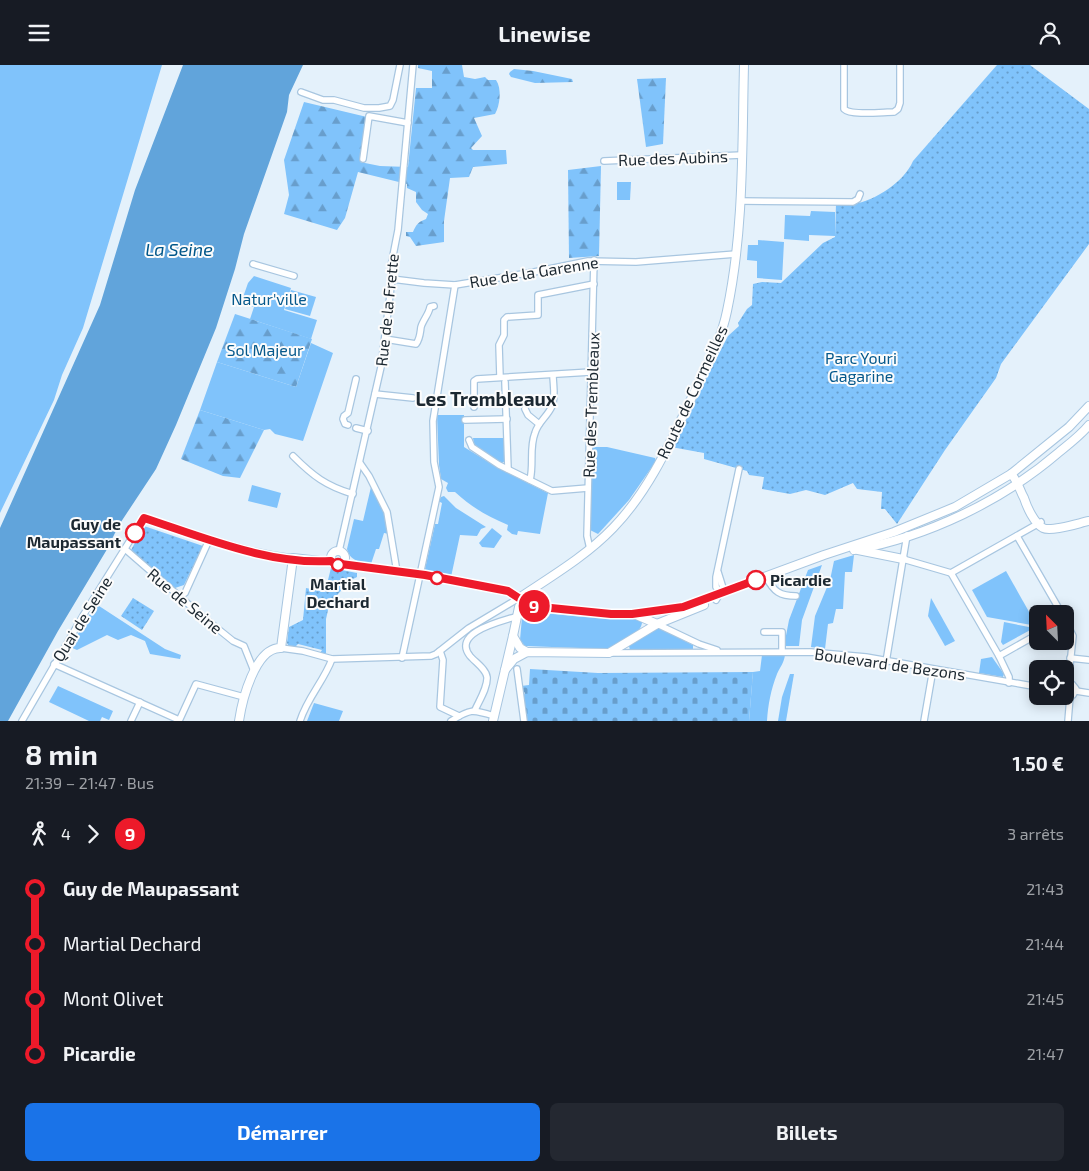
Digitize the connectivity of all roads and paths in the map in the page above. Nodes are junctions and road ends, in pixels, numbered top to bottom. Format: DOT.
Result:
graph roads {
  1 [pos="400,65"];
  2 [pos="413,65"];
  3 [pos="744,65"];
  4 [pos="844,65"];
  5 [pos="900,65"];
  6 [pos="301,92"];
  7 [pos="370,108"];
  8 [pos="369,116"];
  9 [pos="408,123"];
  10 [pos="742,155"];
  11 [pos="363,159"];
  12 [pos="604,161"];
  13 [pos="860,194"];
  14 [pos="740,201"];
  15 [pos="736,254"];
  16 [pos="594,260"];
  17 [pos="252,264"];
  18 [pos="294,276"];
  19 [pos="392,279"];
  20 [pos="594,284"];
  21 [pos="455,285"];
  22 [pos="434,306"];
  23 [pos="385,339"];
  24 [pos="591,372"];
  25 [pos="553,375"];
  26 [pos="500,377"];
  27 [pos="356,379"];
  28 [pos="505,382"];
  29 [pos="375,394"];
  30 [pos="413,398"];
  31 [pos="1089,406"];
  32 [pos="474,407"];
  33 [pos="525,409"];
  34 [pos="507,419"];
  35 [pos="465,420"];
  36 [pos="539,424"];
  37 [pos="348,425"];
  38 [pos="1089,425"];
  39 [pos="356,428"];
  40 [pos="368,431"];
  41 [pos="469,440"];
  42 [pos="293,456"];
  43 [pos="360,463"];
  44 [pos="508,469"];
  45 [pos="739,469"];
  46 [pos="530,480"];
  47 [pos="1016,481"];
  48 [pos="588,488"];
  49 [pos="354,494"];
  50 [pos="1089,521"];
  51 [pos="1040,523"];
  52 [pos="906,532"];
  53 [pos="1017,536"];
  54 [pos="209,539"];
  55 [pos="125,549"];
  56 [pos="590,549"];
  57 [pos="856,549"];
  58 [pos="339,551"];
  59 [pos="832,553"];
  60 [pos="293,558"];
  61 [pos="903,559"];
  62 [pos="331,561"];
  63 [pos="343,561"];
  64 [pos="397,572"];
  65 [pos="951,573"];
  66 [pos="420,575"];
  67 [pos="766,577"];
  68 [pos="721,593"];
  69 [pos="796,596"];
  70 [pos="179,597"];
  71 [pos="519,598"];
  72 [pos="1057,605"];
  73 [pos="531,606"];
  74 [pos="518,613"];
  75 [pos="632,614"];
  76 [pos="647,620"];
  77 [pos="657,624"];
  78 [pos="764,632"];
  79 [pos="641,633"];
  80 [pos="513,636"];
  81 [pos="1029,639"];
  82 [pos="281,648"];
  83 [pos="1071,650"];
  84 [pos="440,651"];
  85 [pos="742,651"];
  86 [pos="782,651"];
  87 [pos="527,652"];
  88 [pos="609,653"];
  89 [pos="999,656"];
  90 [pos="402,657"];
  91 [pos="1070,658"];
  92 [pos="332,659"];
  93 [pos="1089,660"];
  94 [pos="886,661"];
  95 [pos="54,664"];
  96 [pos="517,669"];
  97 [pos="933,669"];
  98 [pos="505,670"];
  99 [pos="254,671"];
  100 [pos="1010,683"];
  101 [pos="1074,685"];
  102 [pos="1029,686"];
  103 [pos="1076,691"];
  104 [pos="1089,693"];
  105 [pos="1074,694"];
  106 [pos="244,697"];
  107 [pos="140,702"];
  108 [pos="1068,705"];
  109 [pos="475,710"];
  110 [pos="459,716"];
  111 [pos="493,719"];
  112 [pos="22,721"];
  113 [pos="132,721"];
  114 [pos="179,721"];
  115 [pos="239,721"];
  116 [pos="300,721"];
  117 [pos="451,721"];
  118 [pos="524,721"];
  119 [pos="924,721"];
  120 [pos="1068,721"];
  1 -- 7 [label="street"];
  2 -- 9 [label="street, Rue de la Frette"];
  3 -- 10 [label="main road, Route de Cormeilles"];
  4 -- 5 [label="street"];
  6 -- 7 [label="street"];
  7 -- 8 [label="street"];
  8 -- 9 [label="street"];
  8 -- 11 [label="street"];
  9 -- 19 [label="street, Rue de la Frette"];
  10 -- 12 [label="street, Rue des Aubins"];
  10 -- 14 [label="main road, Route de Cormeilles"];
  13 -- 14 [label="street"];
  14 -- 15 [label="main road, Route de Cormeilles"];
  15 -- 16 [label="street, Rue de la Garenne"];
  15 -- 56 [label="main road, Route de Cormeilles"];
  16 -- 20 [label="street, Rue des Trembleaux"];
  16 -- 21 [label="street, Rue de la Garenne"];
  17 -- 18 [label="street"];
  19 -- 21 [label="street, Rue de la Garenne"];
  19 -- 23 [label="street, Rue de la Frette"];
  20 -- 24 [label="street, Rue des Trembleaux"];
  20 -- 26 [label="street"];
  21 -- 66 [label="street"];
  22 -- 23 [label="street, Rue de la Frette"];
  23 -- 29 [label="street, Rue de la Frette"];
  24 -- 25 [label="street"];
  24 -- 48 [label="street, Rue des Trembleaux"];
  25 -- 26 [label="street"];
  25 -- 36 [label="street"];
  26 -- 32 [label="street"];
  27 -- 37 [label="street"];
  28 -- 34 [label="street"];
  29 -- 30 [label="street"];
  29 -- 40 [label="street, Rue de la Frette"];
  31 -- 47 [label="main road"];
  33 -- 36 [label="street"];
  34 -- 35 [label="street"];
  34 -- 44 [label="street"];
  36 -- 46 [label="street"];
  38 -- 47 [label="main road"];
  39 -- 40 [label="street"];
  40 -- 43 [label="street, Rue de la Frette"];
  41 -- 44 [label="street"];
  42 -- 49 [label="street"];
  43 -- 49 [label="street, Rue de la Frette"];
  43 -- 64 [label="street"];
  44 -- 46 [label="street"];
  45 -- 68 [label="street"];
  46 -- 48 [label="street"];
  47 -- 51 [label="main road"];
  47 -- 52 [label="main road"];
  47 -- 52 [label="main road"];
  48 -- 56 [label="street, Rue des Trembleaux"];
  49 -- 58 [label="street, Rue de la Frette"];
  50 -- 51 [label="main road"];
  51 -- 53 [label="street"];
  52 -- 57 [label="main road"];
  52 -- 59 [label="main road"];
  52 -- 61 [label="street"];
  53 -- 65 [label="street"];
  53 -- 72 [label="street"];
  54 -- 55 [label="street, Quai de Seine"];
  54 -- 60 [label="street"];
  54 -- 70 [label="street"];
  55 -- 70 [label="street, Rue de Seine"];
  55 -- 95 [label="street, Quai de Seine"];
  56 -- 71 [label="main road, Route de Cormeilles"];
  57 -- 59 [label="main road"];
  57 -- 61 [label="main road"];
  58 -- 62 [label="main road"];
  58 -- 63 [label="main road"];
  59 -- 67 [label="main road"];
  60 -- 62 [label="main road"];
  60 -- 82 [label="main road"];
  61 -- 65 [label="street"];
  61 -- 94 [label="street"];
  62 -- 63 [label="main road"];
  63 -- 64 [label="main road"];
  64 -- 66 [label="main road"];
  65 -- 89 [label="street"];
  66 -- 71 [label="main road"];
  66 -- 90 [label="street"];
  67 -- 68 [label="main road"];
  67 -- 69 [label="street"];
  68 -- 75 [label="main road"];
  68 -- 77 [label="main road"];
  70 -- 99 [label="street, Rue de Seine"];
  71 -- 73 [label="main road"];
  71 -- 74 [label="main road"];
  71 -- 84 [label="street"];
  73 -- 74 [label="main road"];
  73 -- 75 [label="main road"];
  74 -- 80 [label="main road"];
  74 -- 109 [label="street"];
  75 -- 76 [label="main road"];
  76 -- 77 [label="main road"];
  76 -- 79 [label="main road"];
  77 -- 79 [label="main road"];
  77 -- 85 [label="street, Boulevard de Bezons"];
  78 -- 86 [label="street"];
  79 -- 88 [label="main road"];
  80 -- 87 [label="main road"];
  80 -- 98 [label="main road"];
  81 -- 89 [label="street"];
  82 -- 92 [label="street"];
  82 -- 99 [label="main road"];
  83 -- 91 [label="street"];
  84 -- 90 [label="street"];
  84 -- 110 [label="street"];
  85 -- 86 [label="street, Boulevard de Bezons"];
  85 -- 88 [label="street, Boulevard de Bezons"];
  86 -- 94 [label="street, Boulevard de Bezons"];
  87 -- 88 [label="main road, Boulevard de Bezons"];
  87 -- 98 [label="main road"];
  89 -- 100 [label="street"];
  90 -- 92 [label="street"];
  91 -- 93 [label="street"];
  92 -- 116 [label="street"];
  94 -- 97 [label="street, Boulevard de Bezons"];
  95 -- 107 [label="street"];
  95 -- 112 [label="street, Quai de Seine"];
  96 -- 118 [label="street"];
  97 -- 100 [label="street, Boulevard de Bezons"];
  97 -- 119 [label="street"];
  98 -- 111 [label="main road"];
  99 -- 106 [label="main road"];
  100 -- 102 [label="street, Boulevard de Bezons"];
  101 -- 103 [label="street"];
  103 -- 104 [label="street"];
  103 -- 105 [label="street"];
  106 -- 114 [label="street"];
  106 -- 115 [label="main road"];
  107 -- 113 [label="street"];
  107 -- 114 [label="street"];
  108 -- 120 [label="street"];
  109 -- 110 [label="street"];
  109 -- 111 [label="street"];
  110 -- 117 [label="street"];
}
